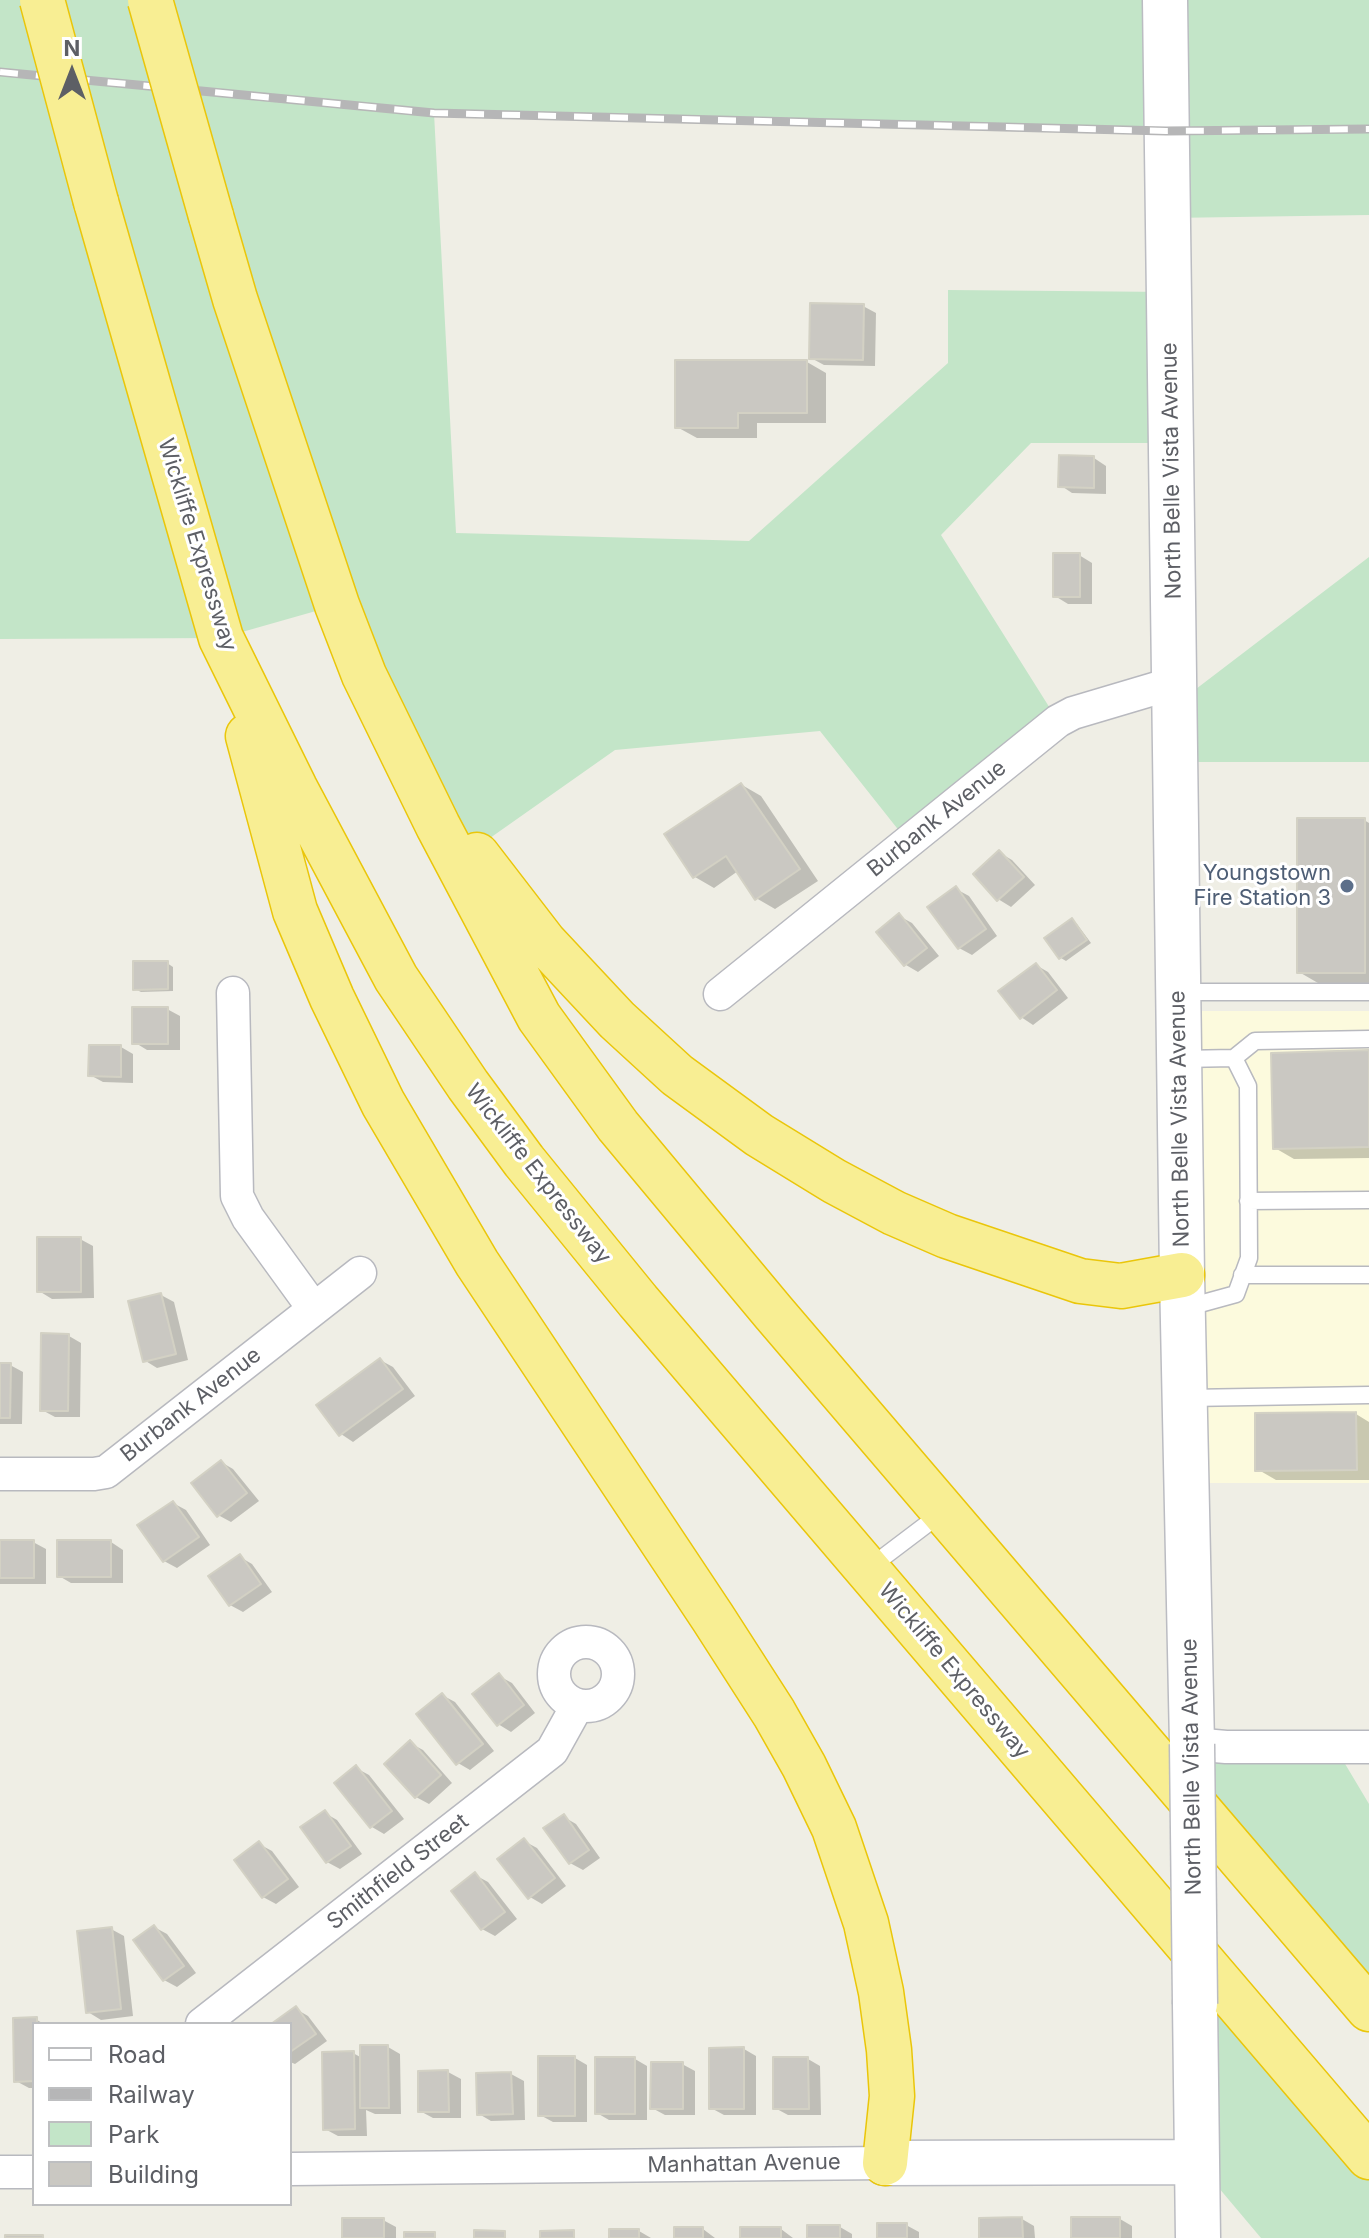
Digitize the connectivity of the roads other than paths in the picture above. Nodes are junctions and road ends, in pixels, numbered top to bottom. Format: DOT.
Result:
graph roads {
  1 [pos="42,0"];
  2 [pos="150,0"];
  3 [pos="1165,0"];
  4 [pos="221,638"];
  5 [pos="1174,683"];
  6 [pos="410,769"];
  7 [pos="1179,992"];
  8 [pos="1369,992"];
  9 [pos="233,993"];
  10 [pos="720,994"];
  11 [pos="1369,1039"];
  12 [pos="1234,1058"];
  13 [pos="1179,1059"];
  14 [pos="1369,1200"];
  15 [pos="1248,1201"];
  16 [pos="360,1273"];
  17 [pos="1242,1275"];
  18 [pos="1369,1275"];
  19 [pos="1183,1291"];
  20 [pos="314,1309"];
  21 [pos="1369,1395"];
  22 [pos="1186,1398"];
  23 [pos="0,1474"];
  24 [pos="944,1512"];
  25 [pos="867,1569"];
  26 [pos="577,1706"];
  27 [pos="1192,1744"];
  28 [pos="1369,1747"];
  29 [pos="1369,2009"];
  30 [pos="205,2022"];
  31 [pos="1369,2157"];
  32 [pos="1197,2162"];
  33 [pos="885,2163"];
  34 [pos="292,2169"];
  35 [pos="32,2171"];
  36 [pos="0,2172"];
  37 [pos="1198,2238"];
  1 -- 4 [label="highway, Wickliffe Expressway, bridge"];
  2 -- 6 [label="highway, bridge"];
  3 -- 5 [label="street, North Belle Vista Avenue"];
  4 -- 25 [label="highway, Wickliffe Expressway"];
  4 -- 33 [label="highway"];
  5 -- 7 [label="street, North Belle Vista Avenue"];
  5 -- 10 [label="street, Burbank Avenue"];
  6 -- 19 [label="highway"];
  6 -- 24 [label="highway"];
  7 -- 8 [label="lane"];
  7 -- 13 [label="street, North Belle Vista Avenue"];
  9 -- 20 [label="street"];
  11 -- 12 [label="lane"];
  12 -- 13 [label="lane"];
  12 -- 15 [label="lane"];
  13 -- 19 [label="street, North Belle Vista Avenue"];
  14 -- 15 [label="lane"];
  15 -- 17 [label="lane"];
  16 -- 20 [label="street, Burbank Avenue"];
  17 -- 18 [label="lane"];
  17 -- 19 [label="lane"];
  19 -- 22 [label="street, North Belle Vista Avenue"];
  20 -- 23 [label="street, Burbank Avenue"];
  21 -- 22 [label="lane"];
  22 -- 27 [label="street, North Belle Vista Avenue"];
  24 -- 25 [label="lane"];
  24 -- 29 [label="highway"];
  25 -- 31 [label="highway, Wickliffe Expressway"];
  26 -- 30 [label="street, Smithfield Street"];
  27 -- 28 [label="street"];
  27 -- 32 [label="street, North Belle Vista Avenue, bridge"];
  32 -- 33 [label="street, Manhattan Avenue"];
  32 -- 37 [label="street, North Belle Vista Avenue"];
  33 -- 34 [label="street, Manhattan Avenue"];
  35 -- 36 [label="street"];
}
